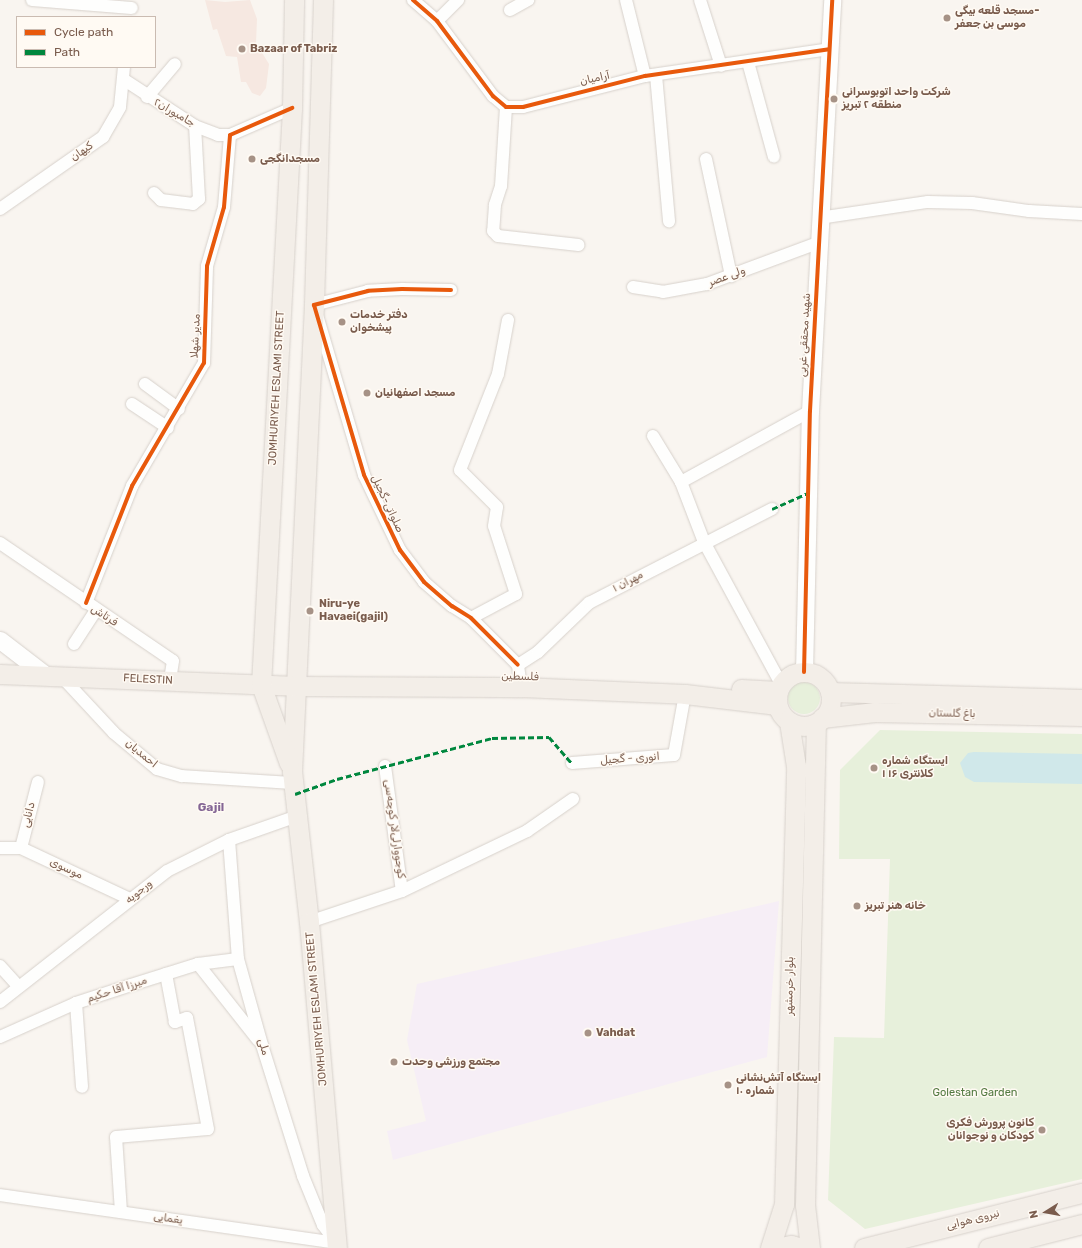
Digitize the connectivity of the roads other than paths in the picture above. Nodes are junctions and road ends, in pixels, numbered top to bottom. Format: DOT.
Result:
graph roads {
  1 [pos="32,0"];
  2 [pos="294,0"];
  3 [pos="323,0"];
  4 [pos="414,0"];
  5 [pos="458,0"];
  6 [pos="528,0"];
  7 [pos="626,0"];
  8 [pos="700,0"];
  9 [pos="832,0"];
  10 [pos="131,8"];
  11 [pos="510,10"];
  12 [pos="437,21"];
  13 [pos="830,49"];
  14 [pos="748,62"];
  15 [pos="175,64"];
  16 [pos="721,66"];
  17 [pos="124,73"];
  18 [pos="650,76"];
  19 [pos="147,97"];
  20 [pos="322,106"];
  21 [pos="506,107"];
  22 [pos="292,108"];
  23 [pos="195,126"];
  24 [pos="230,135"];
  25 [pos="774,157"];
  26 [pos="706,159"];
  27 [pos="154,194"];
  28 [pos="0,209"];
  29 [pos="1082,214"];
  30 [pos="819,218"];
  31 [pos="669,221"];
  32 [pos="818,243"];
  33 [pos="578,245"];
  34 [pos="731,276"];
  35 [pos="633,287"];
  36 [pos="450,290"];
  37 [pos="314,306"];
  38 [pos="508,320"];
  39 [pos="145,384"];
  40 [pos="132,404"];
  41 [pos="178,409"];
  42 [pos="810,411"];
  43 [pos="168,428"];
  44 [pos="653,436"];
  45 [pos="681,482"];
  46 [pos="772,509"];
  47 [pos="704,542"];
  48 [pos="0,543"];
  49 [pos="91,607"];
  50 [pos="471,618"];
  51 [pos="0,640"];
  52 [pos="74,644"];
  53 [pos="804,672"];
  54 [pos="0,674"];
  55 [pos="54,676"];
  56 [pos="520,676"];
  57 [pos="261,679"];
  58 [pos="296,681"];
  59 [pos="170,682"];
  60 [pos="830,692"];
  61 [pos="779,693"];
  62 [pos="685,694"];
  63 [pos="1082,699"];
  64 [pos="1082,716"];
  65 [pos="819,720"];
  66 [pos="790,722"];
  67 [pos="572,763"];
  68 [pos="385,766"];
  69 [pos="293,777"];
  70 [pos="38,782"];
  71 [pos="573,799"];
  72 [pos="297,816"];
  73 [pos="229,840"];
  74 [pos="0,848"];
  75 [pos="21,848"];
  76 [pos="402,891"];
  77 [pos="130,899"];
  78 [pos="309,922"];
  79 [pos="791,931"];
  80 [pos="811,931"];
  81 [pos="238,959"];
  82 [pos="198,964"];
  83 [pos="0,966"];
  84 [pos="166,974"];
  85 [pos="18,986"];
  86 [pos="0,1002"];
  87 [pos="76,1003"];
  88 [pos="0,1037"];
  89 [pos="262,1045"];
  90 [pos="82,1087"];
  91 [pos="1082,1193"];
  92 [pos="0,1195"];
  93 [pos="121,1212"];
  94 [pos="1082,1224"];
  95 [pos="337,1246"];
  96 [pos="770,1248"];
  97 [pos="774,1248"];
  98 [pos="802,1248"];
  99 [pos="810,1248"];
  100 [pos="864,1248"];
  101 [pos="988,1248"];
  1 -- 10 [label="street"];
  2 -- 22 [label="main road, JOMHURIYEH ESLAMI STREET"];
  3 -- 20 [label="main road, JOMHURIYEH ESLAMI STREET"];
  4 -- 12 [label="street"];
  5 -- 12 [label="street"];
  6 -- 11 [label="street"];
  7 -- 18 [label="street"];
  8 -- 16 [label="street"];
  9 -- 13 [label="street, شهید محققی غربی"];
  12 -- 21 [label="street"];
  13 -- 14 [label="street, آرامیان"];
  13 -- 30 [label="street, شهید محققی غربی"];
  14 -- 16 [label="street, آرامیان"];
  14 -- 25 [label="street"];
  15 -- 19 [label="street"];
  16 -- 18 [label="street, آرامیان"];
  17 -- 19 [label="street, جامبوران۲"];
  17 -- 28 [label="street, کیهان"];
  18 -- 21 [label="street, آرامیان"];
  18 -- 31 [label="street"];
  19 -- 23 [label="street, جامبوران۲"];
  20 -- 22 [label="main road"];
  20 -- 37 [label="main road, JOMHURIYEH ESLAMI STREET"];
  21 -- 33 [label="street"];
  22 -- 24 [label="street"];
  22 -- 57 [label="main road, JOMHURIYEH ESLAMI STREET"];
  23 -- 24 [label="street, جامبوران۲"];
  23 -- 27 [label="street"];
  24 -- 41 [label="street, مدیر شهلا"];
  26 -- 34 [label="street"];
  29 -- 30 [label="street"];
  30 -- 32 [label="street, شهید محققی غربی"];
  32 -- 34 [label="street, ولی عصر"];
  32 -- 42 [label="street, شهید محققی غربی"];
  34 -- 35 [label="street, ولی عصر"];
  36 -- 37 [label="street"];
  37 -- 50 [label="street, صلواتی-گجیل"];
  37 -- 58 [label="main road, JOMHURIYEH ESLAMI STREET"];
  38 -- 50 [label="street"];
  39 -- 41 [label="street"];
  40 -- 43 [label="street"];
  41 -- 43 [label="street, مدیر شهلا"];
  42 -- 45 [label="street"];
  42 -- 53 [label="street, شهید محققی غربی"];
  43 -- 49 [label="street, مدیر شهلا"];
  44 -- 45 [label="street"];
  45 -- 47 [label="street"];
  46 -- 47 [label="street, مهران ۱"];
  47 -- 56 [label="street, مهران ۱"];
  47 -- 61 [label="street"];
  48 -- 49 [label="street, فرتاش"];
  49 -- 52 [label="street, مدیر شهلا"];
  49 -- 59 [label="street, فرتاش"];
  50 -- 56 [label="street, صلواتی-گجیل"];
  51 -- 55 [label="street"];
  53 -- 60 [label="main road"];
  53 -- 61 [label="main road"];
  54 -- 55 [label="main road, FELESTIN"];
  55 -- 59 [label="main road, FELESTIN"];
  55 -- 69 [label="street, احمدیان"];
  56 -- 58 [label="main road, فلسطین"];
  56 -- 61 [label="main road, فلسطین"];
  56 -- 62 [label="main road, فلسطین"];
  57 -- 58 [label="main road, FELESTIN"];
  57 -- 59 [label="main road, FELESTIN"];
  57 -- 69 [label="main road, JOMHURIYEH ESLAMI STREET"];
  58 -- 69 [label="main road, JOMHURIYEH ESLAMI STREET"];
  60 -- 63 [label="main road, باغ گلستان"];
  60 -- 65 [label="main road"];
  61 -- 62 [label="main road, فلسطین"];
  61 -- 66 [label="main road"];
  62 -- 67 [label="street, انوری - گجیل"];
  64 -- 65 [label="main road, باغ گلستان"];
  65 -- 66 [label="main road"];
  65 -- 80 [label="main road, بلوار خرمشهر"];
  66 -- 79 [label="main road, بلوار خرمشهر"];
  68 -- 76 [label="street, کوجووارلی‌لار کوچه‌سی"];
  69 -- 72 [label="main road, JOMHURIYEH ESLAMI STREET"];
  70 -- 75 [label="street, دانایی"];
  71 -- 76 [label="street"];
  72 -- 73 [label="street, ورجویه"];
  72 -- 78 [label="main road, JOMHURIYEH ESLAMI STREET"];
  73 -- 77 [label="street, ورجویه"];
  73 -- 81 [label="street, ملی"];
  74 -- 75 [label="street, موسوی"];
  75 -- 77 [label="street, موسوی"];
  76 -- 78 [label="street"];
  77 -- 85 [label="street, ورجویه"];
  78 -- 95 [label="main road, JOMHURIYEH ESLAMI STREET"];
  79 -- 80 [label="main road"];
  79 -- 96 [label="main road, بلوار خرمشهر"];
  80 -- 99 [label="main road, بلوار خرمشهر"];
  81 -- 82 [label="street, میرزا آقا حکیم"];
  81 -- 89 [label="street, ملی"];
  82 -- 84 [label="street, میرزا آقا حکیم"];
  82 -- 89 [label="street"];
  83 -- 85 [label="street"];
  84 -- 87 [label="street, میرزا آقا حکیم"];
  84 -- 93 [label="street"];
  85 -- 86 [label="street, ورجویه"];
  87 -- 88 [label="street, میرزا آقا حکیم"];
  87 -- 90 [label="street"];
  89 -- 95 [label="street, ملی"];
  91 -- 100 [label="main road, نیروی هوایی"];
  92 -- 93 [label="street, یغمایی"];
  93 -- 95 [label="street, یغمایی"];
  94 -- 101 [label="main road"];
  97 -- 98 [label="main road"];
}
